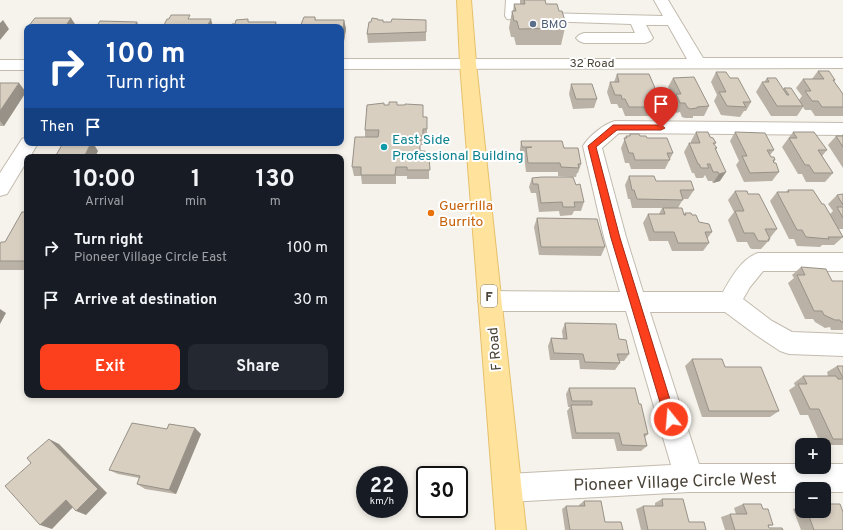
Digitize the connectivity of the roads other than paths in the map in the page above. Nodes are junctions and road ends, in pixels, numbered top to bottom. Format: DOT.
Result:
graph roads {
  1 [pos="464,0"];
  2 [pos="513,0"];
  3 [pos="661,0"];
  4 [pos="522,16"];
  5 [pos="542,16"];
  6 [pos="637,21"];
  7 [pos="673,21"];
  8 [pos="584,38"];
  9 [pos="468,63"];
  10 [pos="698,63"];
  11 [pos="843,63"];
  12 [pos="344,64"];
  13 [pos="0,65"];
  14 [pos="24,65"];
  15 [pos="843,129"];
  16 [pos="27,146"];
  17 [pos="0,189"];
  18 [pos="843,262"];
  19 [pos="490,301"];
  20 [pos="634,301"];
  21 [pos="729,302"];
  22 [pos="843,345"];
  23 [pos="689,478"];
  24 [pos="843,478"];
  25 [pos="507,488"];
  26 [pos="511,530"];
  1 -- 9 [label="main road, F Road / F"];
  2 -- 4 [label="street"];
  3 -- 7 [label="street"];
  5 -- 6 [label="street"];
  6 -- 7 [label="street"];
  6 -- 8 [label="street"];
  7 -- 10 [label="street"];
  9 -- 10 [label="street, 32 Road"];
  9 -- 12 [label="street, 32 Road"];
  9 -- 19 [label="main road, F Road / F"];
  10 -- 11 [label="street, 32 Road"];
  13 -- 14 [label="street"];
  15 -- 20 [label="street"];
  16 -- 17 [label="street"];
  18 -- 21 [label="street"];
  19 -- 20 [label="street"];
  19 -- 25 [label="main road, F Road / F"];
  20 -- 21 [label="street"];
  20 -- 23 [label="street"];
  21 -- 22 [label="street"];
  23 -- 24 [label="street, Pioneer Village Circle West"];
  23 -- 25 [label="street, Pioneer Village Circle West"];
  25 -- 26 [label="main road, F Road / F"];
}
